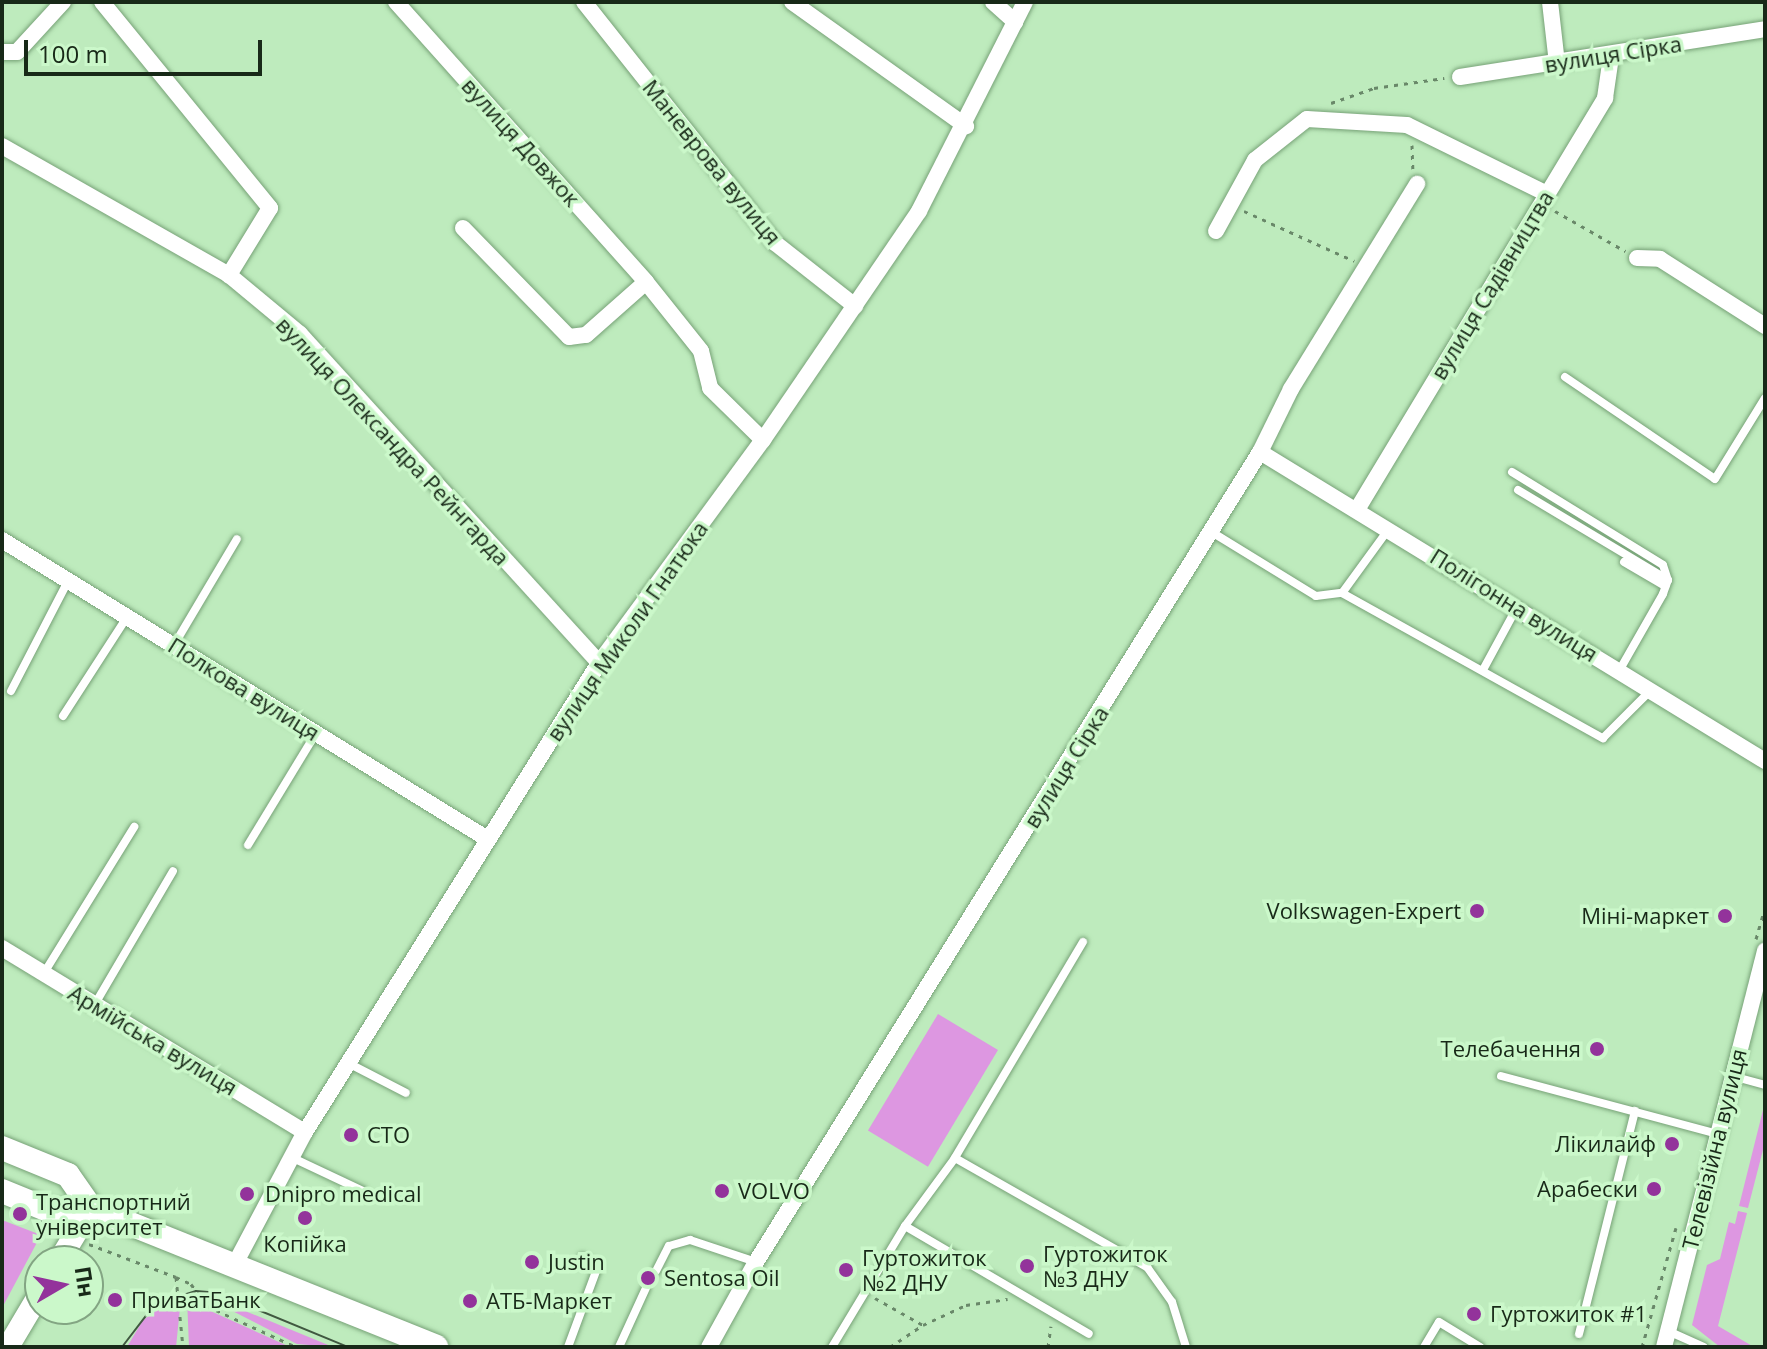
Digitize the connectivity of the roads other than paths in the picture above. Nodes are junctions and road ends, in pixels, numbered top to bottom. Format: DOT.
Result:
graph roads {
  1 [pos="63,2"];
  2 [pos="102,2"];
  3 [pos="396,2"];
  4 [pos="584,2"];
  5 [pos="792,2"];
  6 [pos="993,2"];
  7 [pos="1025,2"];
  8 [pos="1550,2"];
  9 [pos="1015,22"];
  10 [pos="1765,29"];
  11 [pos="2,52"];
  12 [pos="1611,57"];
  13 [pos="1557,63"];
  14 [pos="1460,77"];
  15 [pos="966,126"];
  16 [pos="2,146"];
  17 [pos="1417,184"];
  18 [pos="1544,199"];
  19 [pos="463,228"];
  20 [pos="1216,231"];
  21 [pos="1637,258"];
  22 [pos="229,275"];
  23 [pos="646,282"];
  24 [pos="855,306"];
  25 [pos="1765,326"];
  26 [pos="1565,377"];
  27 [pos="1765,398"];
  28 [pos="763,440"];
  29 [pos="1260,452"];
  30 [pos="1512,472"];
  31 [pos="1518,490"];
  32 [pos="1358,508"];
  33 [pos="1389,528"];
  34 [pos="1210,531"];
  35 [pos="237,539"];
  36 [pos="2,540"];
  37 [pos="1624,562"];
  38 [pos="68,581"];
  39 [pos="1666,583"];
  40 [pos="1342,593"];
  41 [pos="1517,608"];
  42 [pos="127,617"];
  43 [pos="174,646"];
  44 [pos="599,663"];
  45 [pos="1484,668"];
  46 [pos="1619,671"];
  47 [pos="1650,690"];
  48 [pos="11,691"];
  49 [pos="63,716"];
  50 [pos="316,733"];
  51 [pos="1765,761"];
  52 [pos="134,827"];
  53 [pos="486,838"];
  54 [pos="248,845"];
  55 [pos="173,871"];
  56 [pos="1083,942"];
  57 [pos="2,948"];
  58 [pos="1765,951"];
  59 [pos="44,974"];
  60 [pos="95,1005"];
  61 [pos="348,1063"];
  62 [pos="1501,1076"];
  63 [pos="1732,1076"];
  64 [pos="1765,1085"];
  65 [pos="406,1093"];
  66 [pos="1635,1111"];
  67 [pos="305,1132"];
  68 [pos="1718,1134"];
  69 [pos="2,1148"];
  70 [pos="291,1157"];
  71 [pos="955,1158"];
  72 [pos="2,1191"];
  73 [pos="363,1191"];
  74 [pos="91,1208"];
  75 [pos="905,1226"];
  76 [pos="68,1245"];
  77 [pos="582,1257"];
  78 [pos="756,1262"];
  79 [pos="235,1264"];
  80 [pos="656,1271"];
  81 [pos="646,1288"];
  82 [pos="24,1320"];
  83 [pos="1089,1334"];
  84 [pos="1579,1334"];
  85 [pos="1666,1339"];
  86 [pos="432,1346"];
  87 [pos="8,1347"];
  88 [pos="568,1347"];
  89 [pos="619,1347"];
  90 [pos="709,1347"];
  91 [pos="832,1347"];
  92 [pos="1186,1347"];
  93 [pos="1424,1347"];
  94 [pos="1480,1347"];
  95 [pos="1704,1347"];
  1 -- 11 [label="street"];
  2 -- 22 [label="street"];
  3 -- 23 [label="street, вулиця Довжок"];
  4 -- 24 [label="street, Маневрова вулиця"];
  5 -- 15 [label="street"];
  6 -- 9 [label="street"];
  7 -- 9 [label="street, вулиця Миколи Гнатюка"];
  8 -- 13 [label="street"];
  9 -- 15 [label="street, вулиця Миколи Гнатюка"];
  10 -- 12 [label="street, вулиця Сірка"];
  12 -- 13 [label="street, вулиця Сірка"];
  12 -- 18 [label="street, вулиця Садівництва"];
  13 -- 14 [label="street, вулиця Сірка"];
  15 -- 24 [label="street, вулиця Миколи Гнатюка"];
  16 -- 22 [label="street, вулиця Олександра Рейнгарда"];
  17 -- 29 [label="street, вулиця Сірка"];
  18 -- 20 [label="street"];
  18 -- 32 [label="street, вулиця Садівництва"];
  19 -- 23 [label="street"];
  21 -- 25 [label="street"];
  22 -- 44 [label="street, вулиця Олександра Рейнгарда"];
  23 -- 28 [label="street, вулиця Довжок"];
  24 -- 28 [label="street, вулиця Миколи Гнатюка"];
  26 -- 27 [label="lane"];
  28 -- 44 [label="street, вулиця Миколи Гнатюка"];
  29 -- 32 [label="street, Полігонна вулиця"];
  29 -- 34 [label="street, вулиця Сірка"];
  30 -- 39 [label="lane"];
  31 -- 39 [label="lane"];
  32 -- 33 [label="street, Полігонна вулиця"];
  33 -- 40 [label="lane"];
  33 -- 41 [label="street, Полігонна вулиця"];
  34 -- 40 [label="lane"];
  34 -- 78 [label="street, вулиця Сірка"];
  35 -- 43 [label="lane"];
  36 -- 38 [label="street, Полкова вулиця"];
  37 -- 39 [label="lane"];
  38 -- 42 [label="street, Полкова вулиця"];
  38 -- 48 [label="lane"];
  39 -- 46 [label="lane"];
  40 -- 45 [label="lane"];
  41 -- 45 [label="lane"];
  41 -- 46 [label="street, Полігонна вулиця"];
  42 -- 43 [label="street, Полкова вулиця"];
  42 -- 49 [label="lane"];
  43 -- 50 [label="street, Полкова вулиця"];
  44 -- 53 [label="street, вулиця Миколи Гнатюка"];
  45 -- 47 [label="lane"];
  46 -- 47 [label="street, Полігонна вулиця"];
  47 -- 51 [label="street, Полігонна вулиця"];
  50 -- 53 [label="street, Полкова вулиця"];
  50 -- 54 [label="lane"];
  52 -- 59 [label="lane"];
  53 -- 61 [label="street, вулиця Миколи Гнатюка"];
  55 -- 60 [label="lane"];
  56 -- 71 [label="lane"];
  57 -- 59 [label="street, Армійська вулиця"];
  58 -- 63 [label="street, Телевізійна вулиця"];
  59 -- 60 [label="street, Армійська вулиця"];
  60 -- 67 [label="street, Армійська вулиця"];
  61 -- 65 [label="lane"];
  61 -- 67 [label="street, вулиця Миколи Гнатюка"];
  62 -- 66 [label="lane"];
  63 -- 64 [label="lane"];
  63 -- 68 [label="street, Телевізійна вулиця"];
  66 -- 68 [label="lane"];
  66 -- 84 [label="lane"];
  67 -- 70 [label="street, вулиця Миколи Гнатюка"];
  68 -- 85 [label="street, Телевізійна вулиця"];
  69 -- 74 [label="main road"];
  70 -- 73 [label="lane"];
  70 -- 79 [label="street, вулиця Миколи Гнатюка"];
  71 -- 75 [label="lane"];
  71 -- 92 [label="lane"];
  72 -- 74 [label="main road"];
  74 -- 76 [label="main road"];
  74 -- 79 [label="main road"];
  75 -- 83 [label="lane"];
  75 -- 91 [label="lane"];
  77 -- 88 [label="lane"];
  78 -- 80 [label="lane"];
  78 -- 90 [label="street, вулиця Сірка"];
  79 -- 86 [label="main road"];
  81 -- 89 [label="lane"];
  82 -- 87 [label="main road"];
  85 -- 95 [label="lane"];
  93 -- 94 [label="lane"];
}
